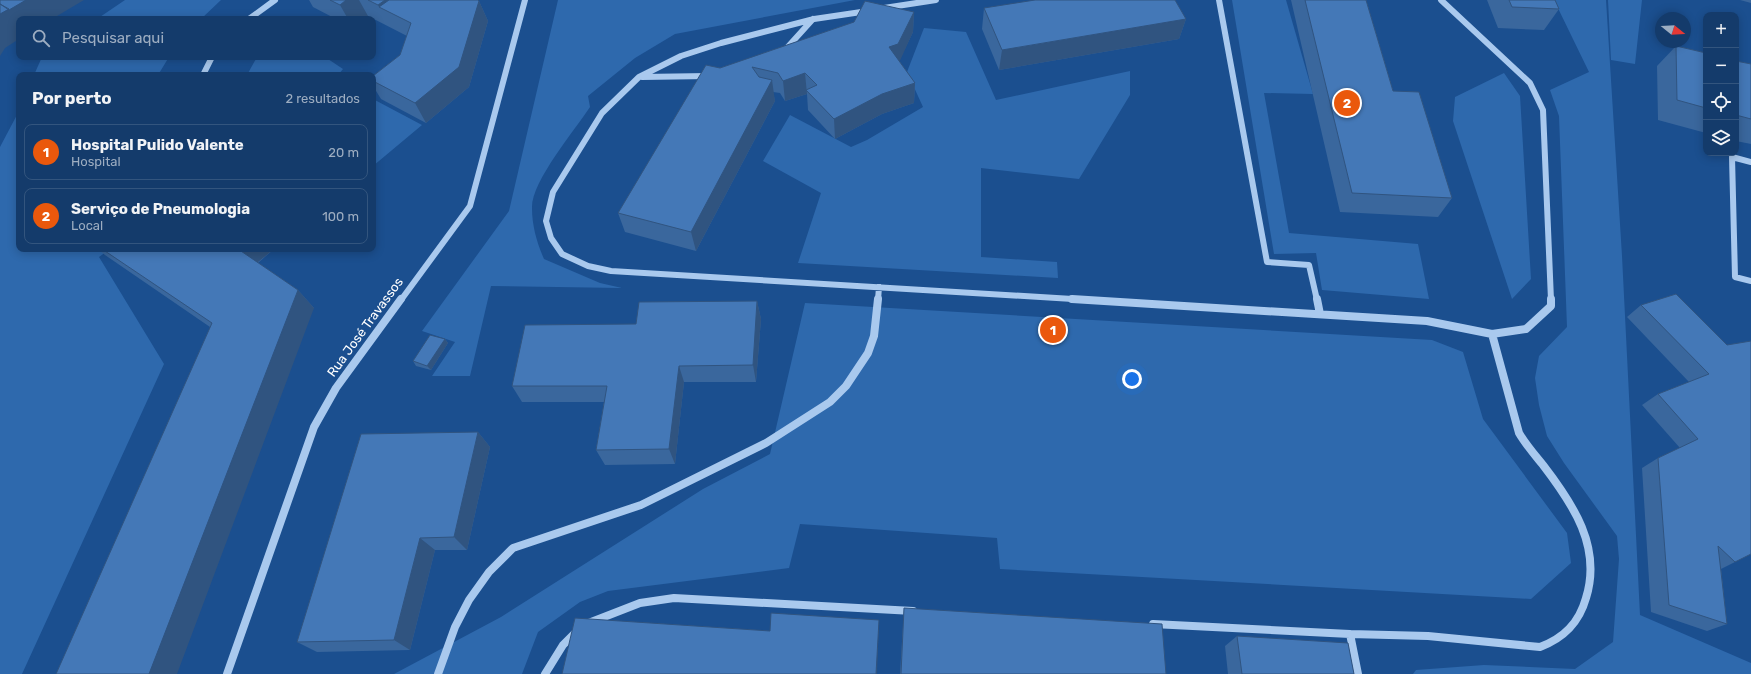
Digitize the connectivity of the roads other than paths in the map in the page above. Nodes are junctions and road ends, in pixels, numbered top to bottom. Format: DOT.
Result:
graph roads {
  1 [pos="276,0"];
  2 [pos="525,0"];
  3 [pos="936,0"];
  4 [pos="1219,0"];
  5 [pos="1441,0"];
  6 [pos="253,16"];
  7 [pos="814,19"];
  8 [pos="777,54"];
  9 [pos="210,60"];
  10 [pos="204,72"];
  11 [pos="714,76"];
  12 [pos="640,77"];
  13 [pos="1751,162"];
  14 [pos="1751,281"];
  15 [pos="879,287"];
  16 [pos="1320,314"];
  17 [pos="1492,334"];
  18 [pos="920,611"];
  19 [pos="1143,624"];
  20 [pos="1350,634"];
  21 [pos="227,674"];
  22 [pos="438,674"];
  23 [pos="545,674"];
  24 [pos="1358,674"];
  1 -- 6 [label="street"];
  2 -- 21 [label="street, Rua José Travassos"];
  3 -- 7 [label="street"];
  4 -- 16 [label="street"];
  5 -- 17 [label="street"];
  7 -- 8 [label="street"];
  7 -- 12 [label="street"];
  9 -- 10 [label="street"];
  11 -- 12 [label="street"];
  12 -- 15 [label="street"];
  13 -- 14 [label="street"];
  15 -- 16 [label="street"];
  15 -- 22 [label="street"];
  16 -- 17 [label="street"];
  17 -- 20 [label="street"];
  18 -- 23 [label="street"];
  19 -- 20 [label="street"];
  20 -- 24 [label="street"];
}
